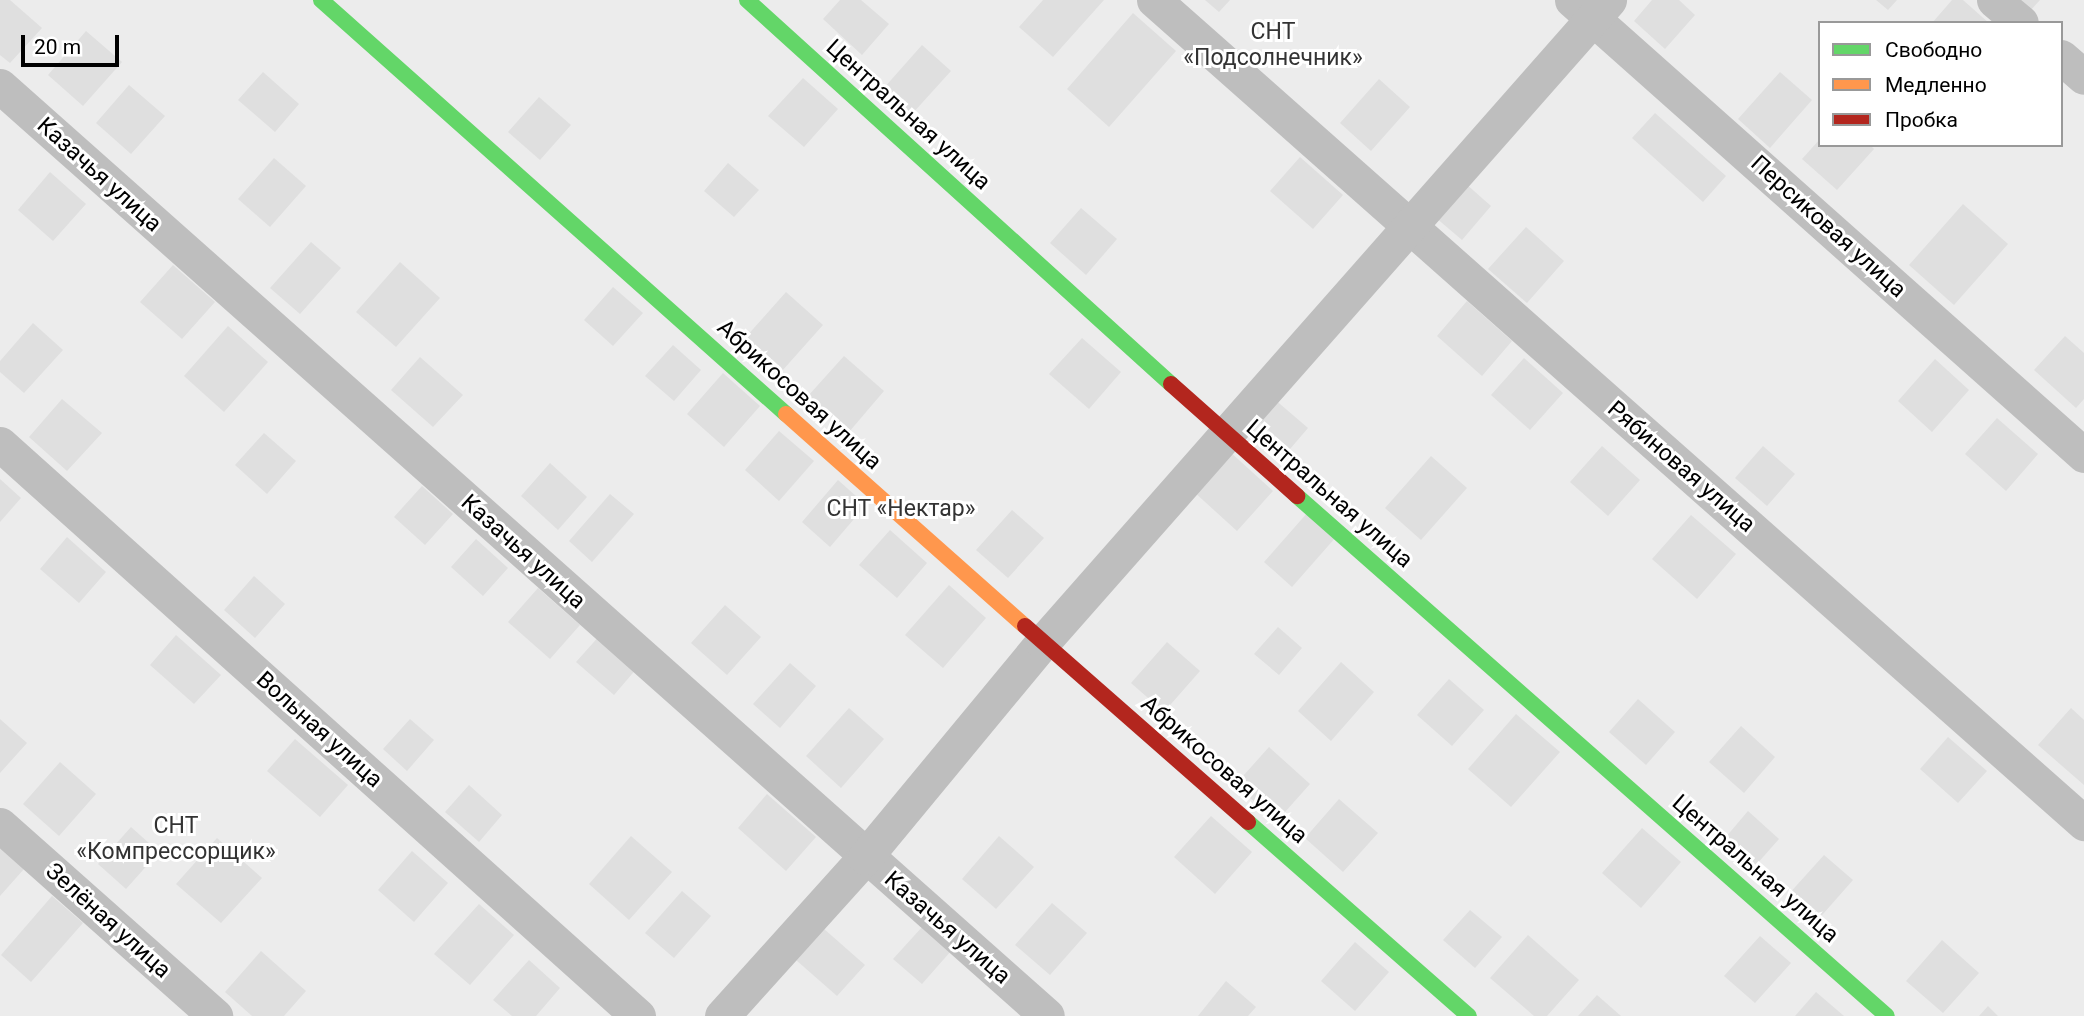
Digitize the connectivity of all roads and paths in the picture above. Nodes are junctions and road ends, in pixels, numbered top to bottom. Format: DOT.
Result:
graph roads {
  1 [pos="321,0"];
  2 [pos="747,0"];
  3 [pos="1154,0"];
  4 [pos="1994,0"];
  5 [pos="1591,6"];
  6 [pos="2019,21"];
  7 [pos="2063,59"];
  8 [pos="2084,77"];
  9 [pos="0,86"];
  10 [pos="1409,227"];
  11 [pos="1226,433"];
  12 [pos="0,444"];
  13 [pos="2084,455"];
  14 [pos="1043,642"];
  15 [pos="2084,823"];
  16 [pos="0,825"];
  17 [pos="864,857"];
  18 [pos="215,1016"];
  19 [pos="638,1016"];
  20 [pos="722,1016"];
  21 [pos="1047,1016"];
  22 [pos="1469,1016"];
  23 [pos="1887,1016"];
  1 -- 14 [label="street, Абрикосовая улица"];
  2 -- 11 [label="street, Центральная улица"];
  3 -- 10 [label="street, Рябиновая улица"];
  4 -- 6 [label="street"];
  5 -- 10 [label="street"];
  5 -- 13 [label="street, Персиковая улица"];
  7 -- 8 [label="street"];
  9 -- 17 [label="street, Казачья улица"];
  10 -- 11 [label="street"];
  10 -- 15 [label="street, Рябиновая улица"];
  11 -- 14 [label="street"];
  11 -- 23 [label="street, Центральная улица"];
  12 -- 19 [label="street, Вольная улица"];
  14 -- 17 [label="street"];
  14 -- 22 [label="street, Абрикосовая улица"];
  16 -- 18 [label="street, Зелёная улица"];
  17 -- 20 [label="street"];
  17 -- 21 [label="street, Казачья улица"];
}
